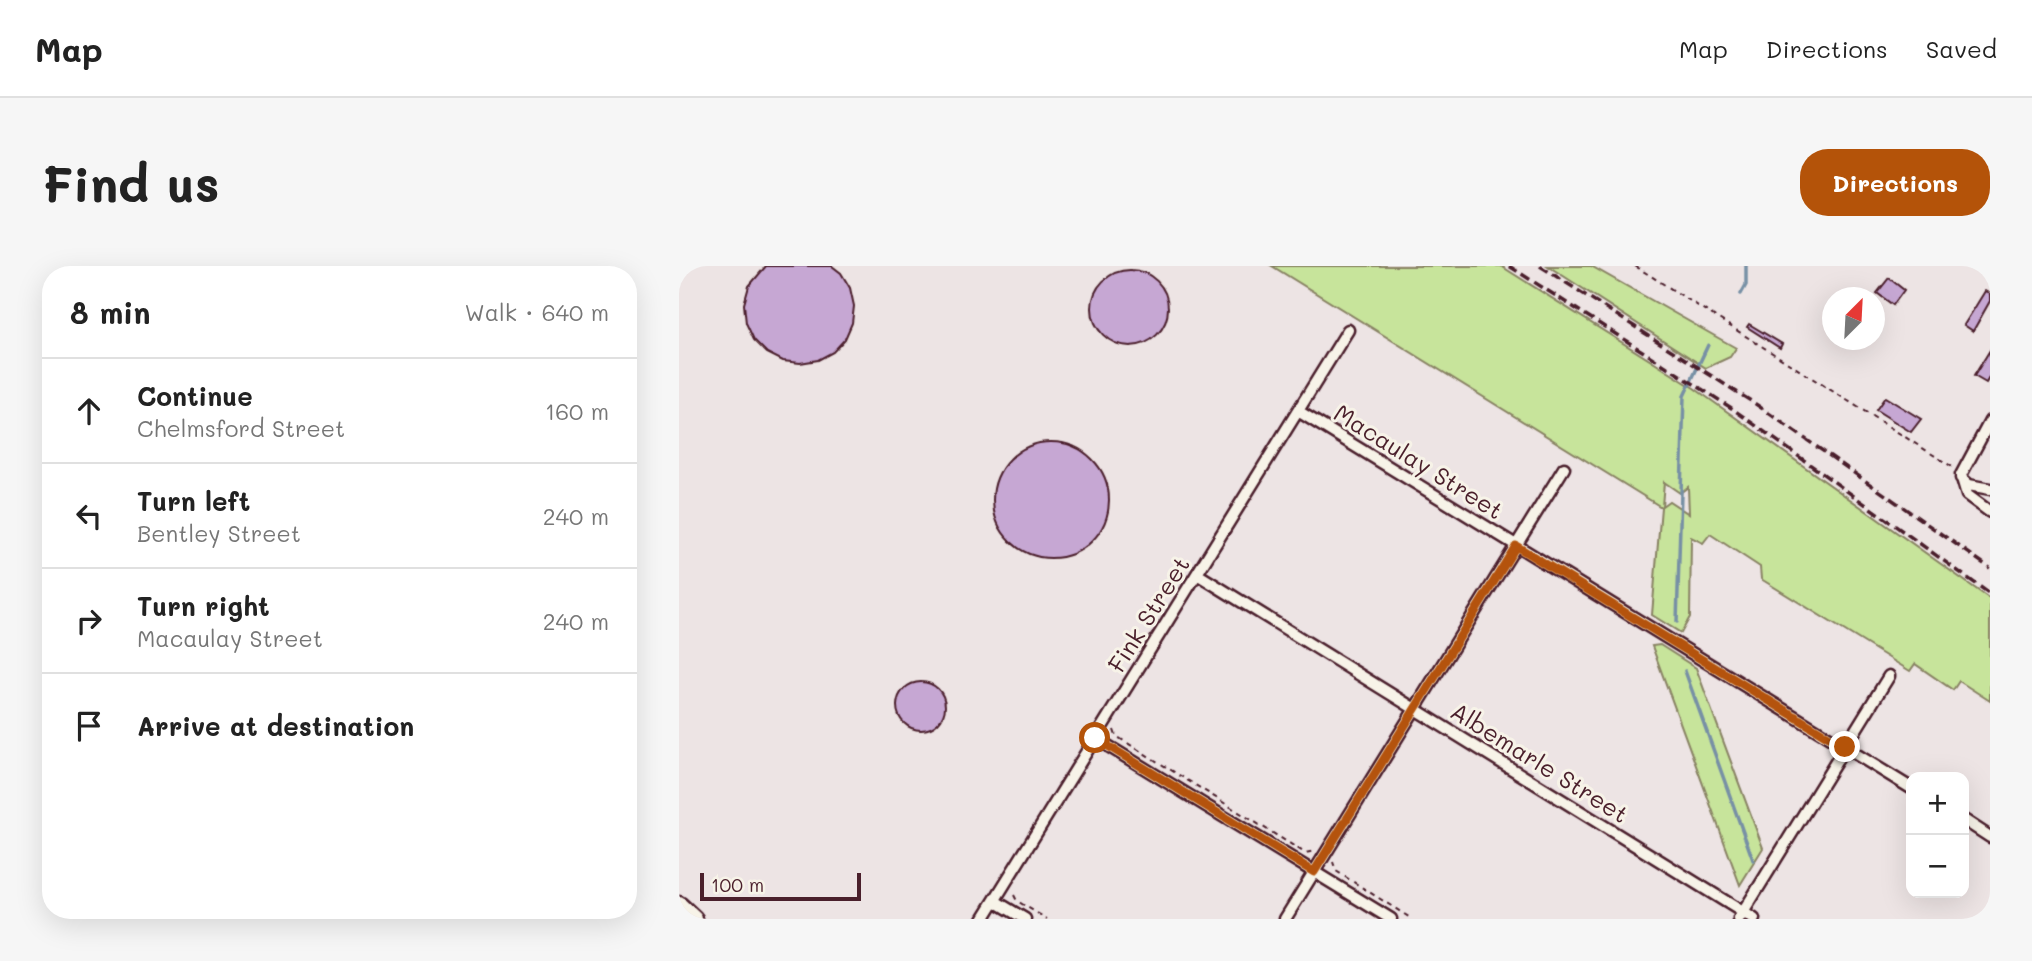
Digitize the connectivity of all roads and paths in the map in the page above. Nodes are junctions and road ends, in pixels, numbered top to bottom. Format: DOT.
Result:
graph roads {
  1 [pos="1635,266"];
  2 [pos="1348,330"];
  3 [pos="1298,411"];
  4 [pos="1990,421"];
  5 [pos="1565,468"];
  6 [pos="1961,475"];
  7 [pos="1990,489"];
  8 [pos="1990,512"];
  9 [pos="1516,546"];
  10 [pos="1197,574"];
  11 [pos="1889,676"];
  12 [pos="1415,709"];
  13 [pos="1116,724"];
  14 [pos="1113,728"];
  15 [pos="1099,741"];
  16 [pos="1845,747"];
  17 [pos="1906,785"];
  18 [pos="1969,823"];
  19 [pos="1990,837"];
  20 [pos="1318,849"];
  21 [pos="1334,856"];
  22 [pos="1314,872"];
  23 [pos="1013,889"];
  24 [pos="995,901"];
  25 [pos="679,905"];
  26 [pos="1741,916"];
  27 [pos="694,919"];
  28 [pos="983,919"];
  29 [pos="1025,919"];
  30 [pos="1047,919"];
  31 [pos="1285,919"];
  32 [pos="1391,919"];
  33 [pos="1412,919"];
  34 [pos="1754,919"];
  1 -- 6 [label="path"];
  2 -- 3 [label="street, Fink Street"];
  3 -- 9 [label="street, Macaulay Street"];
  3 -- 10 [label="street, Fink Street"];
  4 -- 6 [label="street"];
  5 -- 9 [label="street"];
  6 -- 7 [label="street"];
  6 -- 8 [label="street"];
  9 -- 12 [label="street"];
  9 -- 16 [label="street, Macaulay Street"];
  10 -- 12 [label="street, Albemarle Street"];
  10 -- 15 [label="street, Fink Street"];
  11 -- 16 [label="street"];
  12 -- 22 [label="street"];
  12 -- 26 [label="street, Albemarle Street"];
  13 -- 14 [label="path"];
  14 -- 15 [label="path"];
  14 -- 20 [label="path"];
  15 -- 22 [label="street"];
  15 -- 24 [label="street, Fink Street"];
  16 -- 17 [label="street, Macaulay Street"];
  16 -- 26 [label="street"];
  18 -- 19 [label="street"];
  21 -- 33 [label="path"];
  22 -- 31 [label="street"];
  22 -- 32 [label="street"];
  23 -- 30 [label="path"];
  24 -- 28 [label="street, Fink Street"];
  24 -- 29 [label="street"];
  25 -- 27 [label="main road"];
  26 -- 34 [label="street, Albemarle Street"];
}
